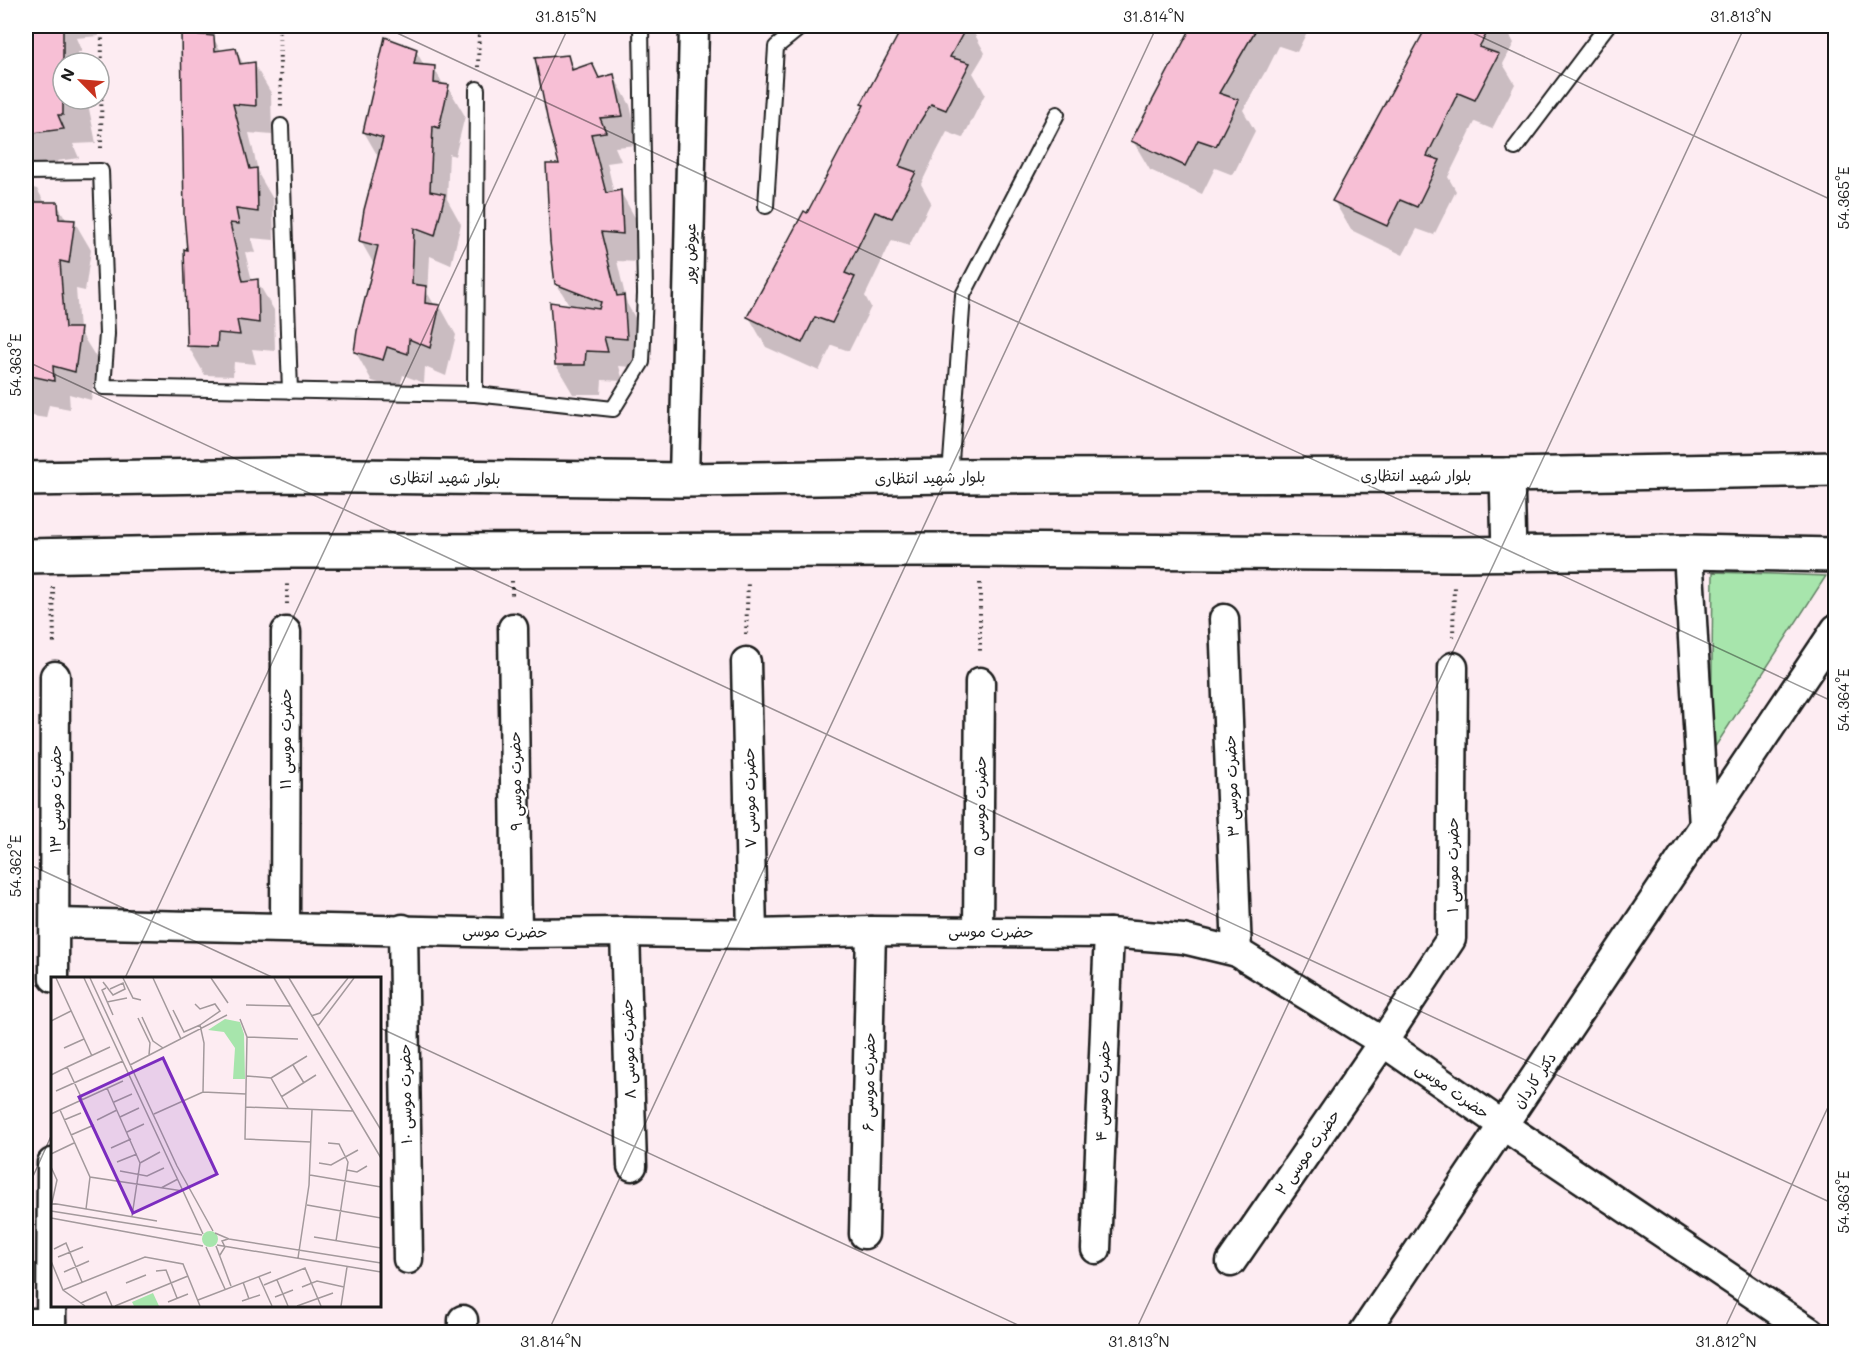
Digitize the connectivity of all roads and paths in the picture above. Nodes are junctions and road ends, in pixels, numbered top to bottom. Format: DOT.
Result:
graph roads {
  1 [pos="102,26"];
  2 [pos="279,26"];
  3 [pos="454,26"];
  4 [pos="495,26"];
  5 [pos="640,26"];
  6 [pos="694,26"];
  7 [pos="802,26"];
  8 [pos="1607,26"];
  9 [pos="479,32"];
  10 [pos="477,89"];
  11 [pos="1057,114"];
  12 [pos="281,126"];
  13 [pos="1515,148"];
  14 [pos="101,171"];
  15 [pos="26,172"];
  16 [pos="766,206"];
  17 [pos="290,392"];
  18 [pos="475,394"];
  19 [pos="1836,469"];
  20 [pos="1507,475"];
  21 [pos="950,477"];
  22 [pos="26,479"];
  23 [pos="684,480"];
  24 [pos="980,550"];
  25 [pos="289,551"];
  26 [pos="749,551"];
  27 [pos="512,552"];
  28 [pos="1688,552"];
  29 [pos="1454,554"];
  30 [pos="1509,554"];
  31 [pos="1836,555"];
  32 [pos="39,556"];
  33 [pos="1224,619"];
  34 [pos="513,628"];
  35 [pos="1836,629"];
  36 [pos="286,632"];
  37 [pos="746,662"];
  38 [pos="1453,667"];
  39 [pos="55,676"];
  40 [pos="980,682"];
  41 [pos="1704,827"];
  42 [pos="55,923"];
  43 [pos="285,926"];
  44 [pos="403,929"];
  45 [pos="871,931"];
  46 [pos="978,931"];
  47 [pos="625,932"];
  48 [pos="517,933"];
  49 [pos="1109,933"];
  50 [pos="752,934"];
  51 [pos="1237,952"];
  52 [pos="54,977"];
  53 [pos="1383,1042"];
  54 [pos="1504,1126"];
  55 [pos="632,1166"];
  56 [pos="51,1181"];
  57 [pos="864,1234"];
  58 [pos="1096,1249"];
  59 [pos="408,1259"];
  60 [pos="1231,1262"];
  61 [pos="43,1326"];
  62 [pos="1364,1332"];
  63 [pos="1810,1332"];
  1 -- 14 [label="path"];
  2 -- 12 [label="path"];
  3 -- 9 [label="path"];
  4 -- 9 [label="path"];
  5 -- 18 [label="lane"];
  6 -- 23 [label="street, عیوض پور"];
  7 -- 16 [label="lane"];
  8 -- 13 [label="lane"];
  9 -- 10 [label="path"];
  10 -- 18 [label="lane"];
  11 -- 21 [label="lane"];
  12 -- 17 [label="lane"];
  14 -- 15 [label="lane"];
  14 -- 17 [label="lane"];
  17 -- 18 [label="lane"];
  19 -- 20 [label="main road, بلوار شهید انتظاری"];
  20 -- 21 [label="main road, بلوار شهید انتظاری"];
  20 -- 30 [label="main road"];
  21 -- 23 [label="main road, بلوار شهید انتظاری"];
  22 -- 23 [label="main road, بلوار شهید انتظاری"];
  24 -- 26 [label="main road"];
  24 -- 29 [label="main road"];
  24 -- 40 [label="path"];
  25 -- 27 [label="main road"];
  25 -- 32 [label="main road"];
  25 -- 36 [label="path"];
  26 -- 27 [label="main road"];
  26 -- 37 [label="path"];
  27 -- 34 [label="path"];
  28 -- 30 [label="main road"];
  28 -- 31 [label="main road"];
  28 -- 41 [label="street"];
  29 -- 30 [label="main road"];
  29 -- 38 [label="path"];
  32 -- 39 [label="path"];
  33 -- 51 [label="street, حضرت موسی ۳"];
  34 -- 48 [label="street, حضرت موسی ۹"];
  35 -- 41 [label="street, دکتر کاردان"];
  36 -- 43 [label="street, حضرت موسی ۱۱"];
  37 -- 50 [label="street, حضرت موسی ۷"];
  38 -- 53 [label="street, حضرت موسی ۱"];
  39 -- 42 [label="street, حضرت موسی ۱۳"];
  40 -- 46 [label="street, حضرت موسی ۵"];
  41 -- 54 [label="street, دکتر کاردان"];
  42 -- 43 [label="street, حضرت موسی"];
  42 -- 52 [label="street, حضرت موسی ۱۳"];
  43 -- 44 [label="street, حضرت موسی"];
  44 -- 48 [label="street, حضرت موسی"];
  44 -- 59 [label="street, حضرت موسی ۱۰"];
  45 -- 46 [label="street, حضرت موسی"];
  45 -- 50 [label="street, حضرت موسی"];
  45 -- 57 [label="street, حضرت موسی ۶"];
  46 -- 49 [label="street, حضرت موسی"];
  47 -- 48 [label="street, حضرت موسی"];
  47 -- 50 [label="street, حضرت موسی"];
  47 -- 55 [label="street, حضرت موسی ۸"];
  49 -- 51 [label="street, حضرت موسی"];
  49 -- 58 [label="street, حضرت موسی ۴"];
  51 -- 53 [label="street, حضرت موسی"];
  53 -- 54 [label="street, حضرت موسی"];
  53 -- 60 [label="street, حضرت موسی ۲"];
  54 -- 62 [label="street, دکتر کاردان"];
  54 -- 63 [label="street, حضرت موسی"];
  56 -- 61 [label="street"];
}
